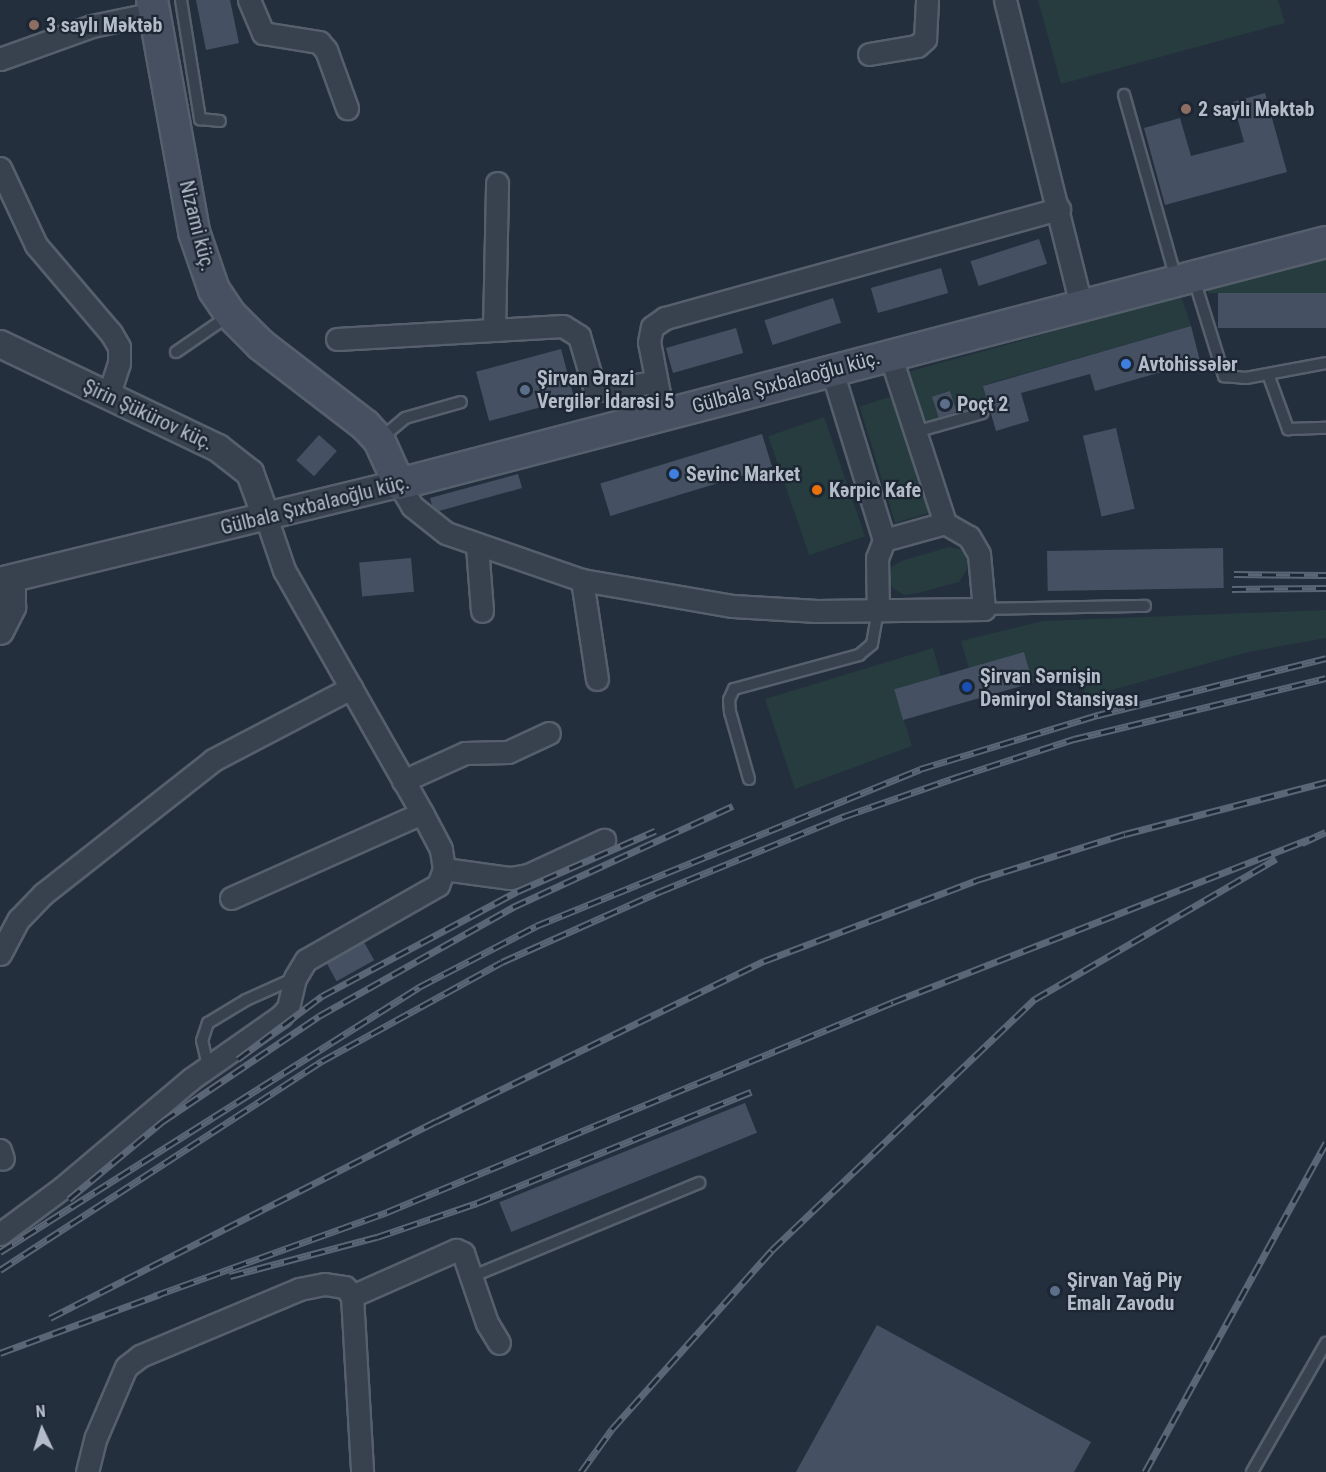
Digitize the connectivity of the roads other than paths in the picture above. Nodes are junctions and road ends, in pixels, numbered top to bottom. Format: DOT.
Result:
graph roads {
  1 [pos="249,0"];
  2 [pos="927,0"];
  3 [pos="1005,0"];
  4 [pos="163,4"];
  5 [pos="869,54"];
  6 [pos="0,58"];
  7 [pos="1124,95"];
  8 [pos="346,108"];
  9 [pos="220,121"];
  10 [pos="0,168"];
  11 [pos="497,183"];
  12 [pos="1059,209"];
  13 [pos="1326,242"];
  14 [pos="1184,278"];
  15 [pos="1080,304"];
  16 [pos="231,315"];
  17 [pos="494,330"];
  18 [pos="337,339"];
  19 [pos="0,344"];
  20 [pos="176,352"];
  21 [pos="890,355"];
  22 [pos="1326,363"];
  23 [pos="832,371"];
  24 [pos="1268,374"];
  25 [pos="654,382"];
  26 [pos="108,396"];
  27 [pos="461,402"];
  28 [pos="982,413"];
  29 [pos="663,414"];
  30 [pos="1326,428"];
  31 [pos="915,432"];
  32 [pos="379,440"];
  33 [pos="399,484"];
  34 [pos="266,517"];
  35 [pos="945,523"];
  36 [pos="884,540"];
  37 [pos="477,546"];
  38 [pos="6,580"];
  39 [pos="582,580"];
  40 [pos="1145,606"];
  41 [pos="984,609"];
  42 [pos="482,611"];
  43 [pos="878,611"];
  44 [pos="0,631"];
  45 [pos="597,679"];
  46 [pos="351,688"];
  47 [pos="549,733"];
  48 [pos="749,779"];
  49 [pos="404,781"];
  50 [pos="422,813"];
  51 [pos="604,840"];
  52 [pos="444,869"];
  53 [pos="231,898"];
  54 [pos="0,954"];
  55 [pos="295,978"];
  56 [pos="208,1066"];
  57 [pos="699,1183"];
  58 [pos="0,1234"];
  59 [pos="471,1277"];
  60 [pos="352,1296"];
  61 [pos="499,1343"];
  62 [pos="1326,1343"];
  63 [pos="87,1472"];
  64 [pos="362,1472"];
  65 [pos="1252,1472"];
  1 -- 8 [label="street"];
  2 -- 5 [label="street"];
  3 -- 12 [label="street"];
  4 -- 6 [label="street"];
  4 -- 9 [label="lane"];
  4 -- 16 [label="main road, Nizami küç."];
  7 -- 14 [label="lane"];
  10 -- 26 [label="street"];
  11 -- 17 [label="street"];
  12 -- 15 [label="street"];
  12 -- 25 [label="street"];
  13 -- 14 [label="main road, Gülbala Şıxbalaoğlu küç."];
  14 -- 15 [label="main road, Gülbala Şıxbalaoğlu küç."];
  14 -- 24 [label="lane"];
  15 -- 21 [label="main road, Gülbala Şıxbalaoğlu küç."];
  16 -- 20 [label="lane"];
  16 -- 32 [label="main road, Nizami küç."];
  17 -- 18 [label="street"];
  17 -- 25 [label="street"];
  19 -- 26 [label="street, Şirin Şükürov küç."];
  21 -- 23 [label="main road, Gülbala Şıxbalaoğlu küç."];
  21 -- 31 [label="street"];
  22 -- 24 [label="lane"];
  23 -- 29 [label="main road, Gülbala Şıxbalaoğlu küç."];
  23 -- 36 [label="street"];
  24 -- 30 [label="lane"];
  25 -- 29 [label="street"];
  26 -- 34 [label="street, Şirin Şükürov küç."];
  27 -- 32 [label="lane"];
  28 -- 31 [label="lane"];
  29 -- 33 [label="main road, Gülbala Şıxbalaoğlu küç."];
  31 -- 35 [label="street"];
  32 -- 33 [label="main road, Nizami küç."];
  33 -- 34 [label="street, Gülbala Şıxbalaoğlu küç."];
  33 -- 37 [label="street"];
  34 -- 38 [label="street, Gülbala Şıxbalaoğlu küç."];
  34 -- 46 [label="street"];
  35 -- 36 [label="street"];
  35 -- 41 [label="street"];
  36 -- 43 [label="street"];
  37 -- 39 [label="street"];
  37 -- 42 [label="street"];
  38 -- 44 [label="street"];
  39 -- 43 [label="street"];
  39 -- 45 [label="street"];
  40 -- 41 [label="lane"];
  41 -- 43 [label="street"];
  43 -- 48 [label="lane"];
  46 -- 49 [label="street"];
  46 -- 54 [label="street"];
  47 -- 49 [label="street"];
  49 -- 50 [label="street"];
  50 -- 52 [label="street"];
  50 -- 53 [label="street"];
  51 -- 52 [label="street"];
  52 -- 55 [label="street"];
  55 -- 56 [label="street"];
  55 -- 56 [label="lane"];
  56 -- 58 [label="street"];
  57 -- 59 [label="lane"];
  59 -- 60 [label="street"];
  59 -- 61 [label="street"];
  60 -- 63 [label="street"];
  60 -- 64 [label="street"];
  62 -- 65 [label="lane"];
}
